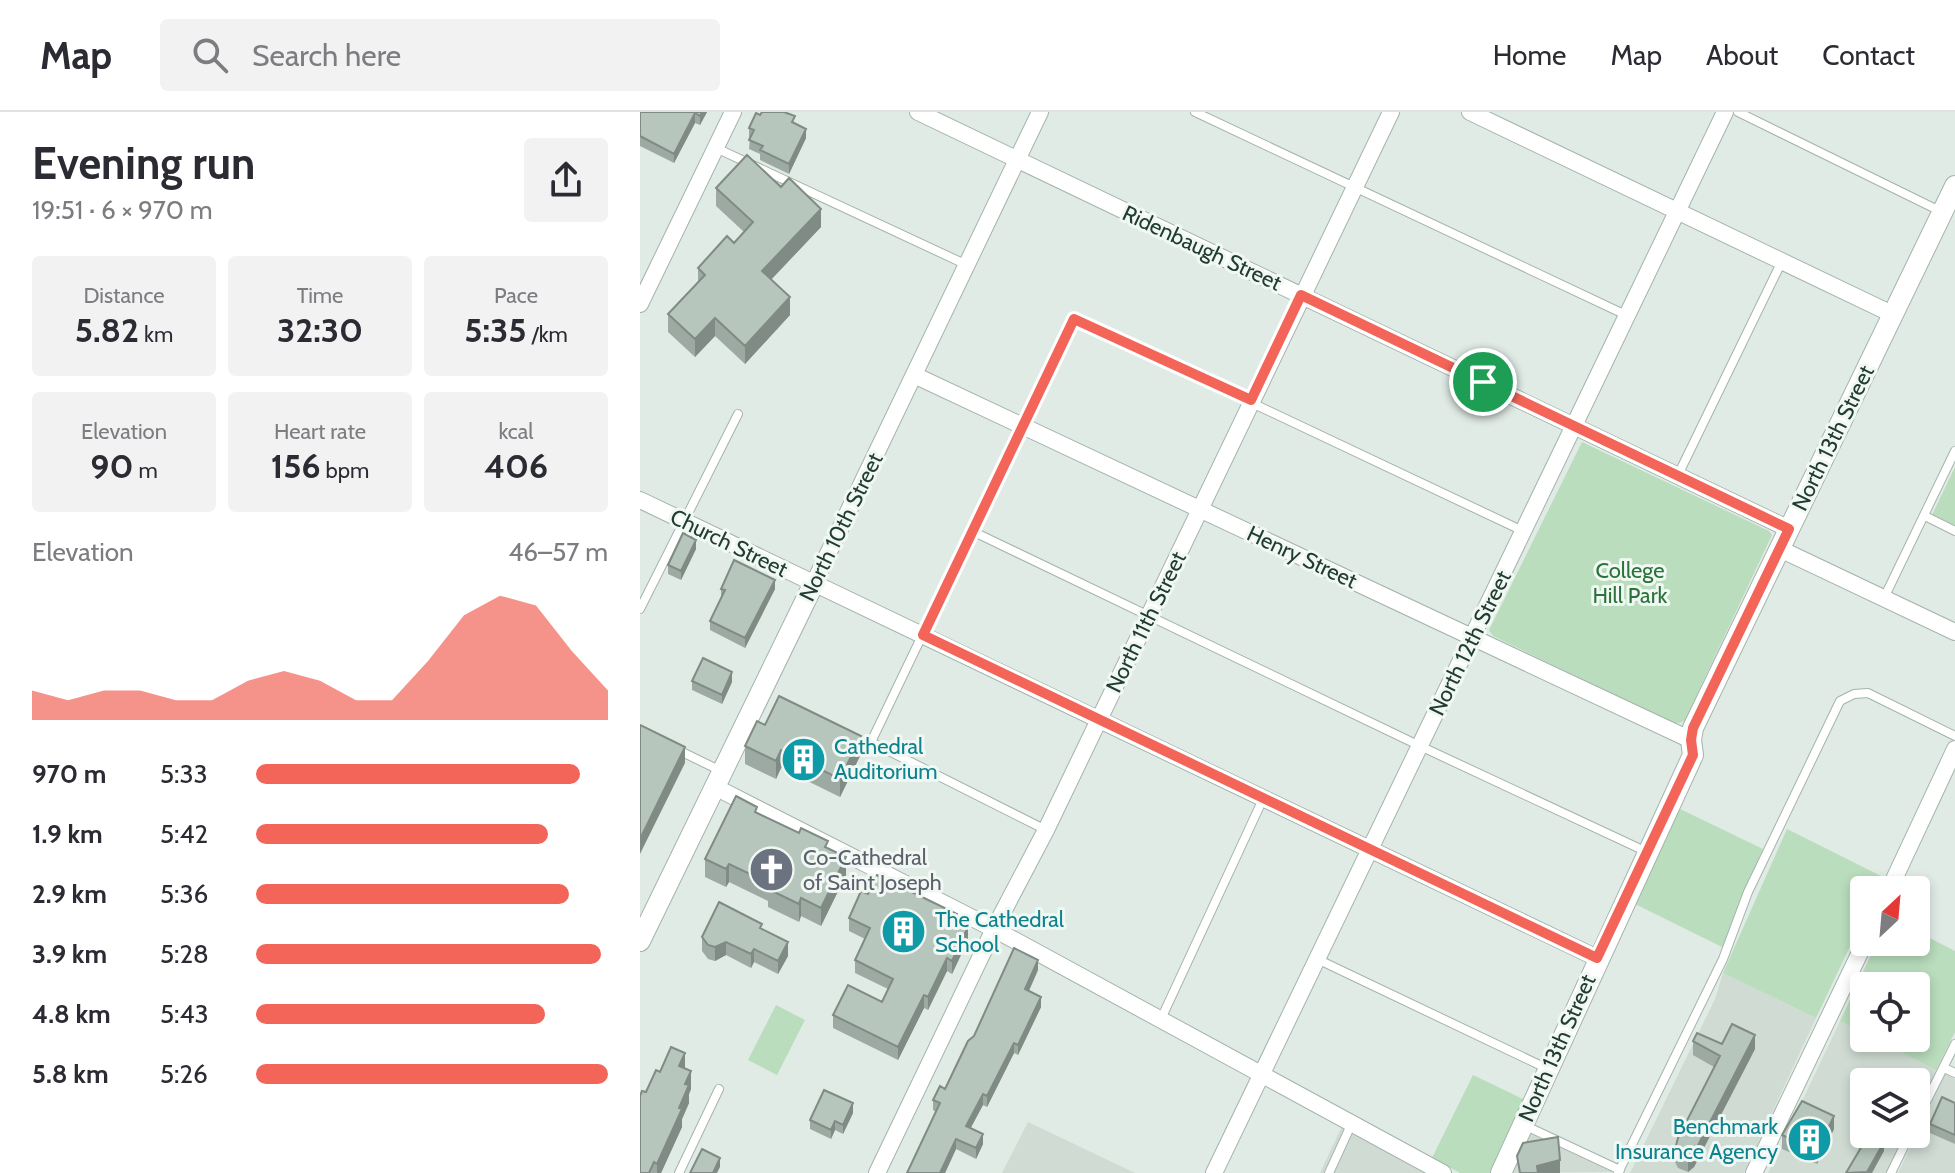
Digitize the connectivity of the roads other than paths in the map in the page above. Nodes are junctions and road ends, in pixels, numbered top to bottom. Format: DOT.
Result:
graph roads {
  1 [pos="733,112"];
  2 [pos="918,112"];
  3 [pos="1040,112"];
  4 [pos="1195,112"];
  5 [pos="1391,112"];
  6 [pos="1470,112"];
  7 [pos="1725,112"];
  8 [pos="1738,112"];
  9 [pos="715,148"];
  10 [pos="1017,161"];
  11 [pos="1955,186"];
  12 [pos="1353,187"];
  13 [pos="1677,211"];
  14 [pos="1942,212"];
  15 [pos="1782,261"];
  16 [pos="967,265"];
  17 [pos="1301,295"];
  18 [pos="640,304"];
  19 [pos="1892,314"];
  20 [pos="1628,316"];
  21 [pos="914,375"];
  22 [pos="1251,400"];
  23 [pos="738,414"];
  24 [pos="1574,426"];
  25 [pos="1024,427"];
  26 [pos="1955,451"];
  27 [pos="1678,475"];
  28 [pos="640,500"];
  29 [pos="1199,509"];
  30 [pos="1925,516"];
  31 [pos="685,522"];
  32 [pos="1789,529"];
  33 [pos="1523,531"];
  34 [pos="1955,531"];
  35 [pos="974,532"];
  36 [pos="1780,549"];
  37 [pos="814,583"];
  38 [pos="1884,598"];
  39 [pos="640,609"];
  40 [pos="1149,616"];
  41 [pos="1955,632"];
  42 [pos="923,635"];
  43 [pos="1472,637"];
  44 [pos="1099,720"];
  45 [pos="1955,736"];
  46 [pos="1691,740"];
  47 [pos="667,745"];
  48 [pos="1420,746"];
  49 [pos="1955,749"];
  50 [pos="718,780"];
  51 [pos="1263,799"];
  52 [pos="1046,830"];
  53 [pos="1370,850"];
  54 [pos="1647,852"];
  55 [pos="1896,876"];
  56 [pos="994,929"];
  57 [pos="640,941"];
  58 [pos="1858,956"];
  59 [pos="1597,958"];
  60 [pos="1317,959"];
  61 [pos="1161,1019"];
  62 [pos="1955,1044"];
  63 [pos="1944,1068"];
  64 [pos="1549,1069"];
  65 [pos="1955,1073"];
  66 [pos="1261,1076"];
  67 [pos="719,1089"];
  68 [pos="1930,1095"];
  69 [pos="1523,1124"];
  70 [pos="1351,1125"];
  71 [pos="1903,1148"];
  72 [pos="1619,1171"];
  73 [pos="679,1173"];
  74 [pos="877,1173"];
  75 [pos="1214,1173"];
  76 [pos="1329,1173"];
  77 [pos="1443,1173"];
  78 [pos="1501,1173"];
  79 [pos="1754,1173"];
  80 [pos="1891,1173"];
  1 -- 9 [label="street"];
  2 -- 10 [label="street, Ridenbaugh Street"];
  3 -- 10 [label="street, North 10th Street"];
  4 -- 12 [label="lane"];
  5 -- 12 [label="street, North 11th Street"];
  6 -- 13 [label="street"];
  7 -- 13 [label="street, North 12th Street"];
  8 -- 14 [label="lane"];
  9 -- 16 [label="lane"];
  9 -- 18 [label="street"];
  10 -- 16 [label="street, North 10th Street"];
  10 -- 17 [label="street, Ridenbaugh Street"];
  11 -- 14 [label="street, North 13th Street"];
  12 -- 17 [label="street, North 11th Street"];
  12 -- 20 [label="lane"];
  13 -- 15 [label="street"];
  13 -- 20 [label="street, North 12th Street"];
  14 -- 19 [label="street, North 13th Street"];
  15 -- 19 [label="street"];
  15 -- 27 [label="lane"];
  16 -- 21 [label="street, North 10th Street"];
  17 -- 22 [label="street, North 11th Street"];
  17 -- 24 [label="street, Ridenbaugh Street"];
  19 -- 32 [label="street, North 13th Street"];
  20 -- 24 [label="street, North 12th Street"];
  21 -- 25 [label="street, Henry Street"];
  21 -- 37 [label="street, North 10th Street"];
  22 -- 25 [label="lane"];
  22 -- 29 [label="street, North 11th Street"];
  22 -- 33 [label="lane"];
  23 -- 31 [label="lane"];
  24 -- 27 [label="street, Ridenbaugh Street"];
  24 -- 33 [label="street, North 12th Street"];
  25 -- 29 [label="street, Henry Street"];
  25 -- 35 [label="lane"];
  26 -- 30 [label="lane"];
  27 -- 32 [label="street, Ridenbaugh Street"];
  28 -- 31 [label="street, Church Street"];
  29 -- 40 [label="street, North 11th Street"];
  29 -- 43 [label="street, Henry Street"];
  30 -- 34 [label="lane"];
  30 -- 38 [label="lane"];
  31 -- 37 [label="street, Church Street"];
  31 -- 39 [label="lane"];
  32 -- 36 [label="street, North 13th Street"];
  33 -- 43 [label="street, North 12th Street"];
  35 -- 40 [label="lane"];
  35 -- 42 [label="lane"];
  36 -- 38 [label="street"];
  36 -- 46 [label="street, North 13th Street"];
  37 -- 42 [label="street, Church Street"];
  37 -- 50 [label="street, North 10th Street"];
  38 -- 41 [label="street"];
  40 -- 44 [label="street, North 11th Street"];
  40 -- 48 [label="lane"];
  42 -- 44 [label="street, Church Street"];
  42 -- 52 [label="lane"];
  43 -- 46 [label="street, Henry Street"];
  43 -- 48 [label="street, North 12th Street"];
  44 -- 51 [label="street, Church Street"];
  44 -- 52 [label="street, North 11th Street"];
  45 -- 72 [label="lane"];
  46 -- 54 [label="street, North 13th Street"];
  47 -- 50 [label="lane"];
  48 -- 53 [label="street, North 12th Street"];
  48 -- 54 [label="lane"];
  49 -- 55 [label="street"];
  50 -- 56 [label="street"];
  50 -- 57 [label="street, North 10th Street"];
  51 -- 53 [label="street, Church Street"];
  51 -- 61 [label="lane"];
  52 -- 56 [label="street, North 11th Street"];
  53 -- 59 [label="street, Church Street"];
  53 -- 60 [label="street, North 12th Street"];
  54 -- 59 [label="street, North 13th Street"];
  56 -- 61 [label="street"];
  56 -- 74 [label="street, North 11th Street"];
  58 -- 79 [label="street"];
  59 -- 64 [label="street, North 13th Street"];
  60 -- 64 [label="lane"];
  60 -- 66 [label="street, North 12th Street"];
  61 -- 66 [label="street"];
  62 -- 63 [label="lane"];
  63 -- 65 [label="lane"];
  63 -- 68 [label="lane"];
  64 -- 69 [label="street, North 13th Street"];
  66 -- 70 [label="street"];
  66 -- 75 [label="street, North 12th Street"];
  67 -- 73 [label="lane"];
  69 -- 72 [label="lane"];
  69 -- 78 [label="street, North 13th Street"];
  70 -- 76 [label="lane"];
  70 -- 77 [label="street"];
  71 -- 80 [label="lane"];
}
